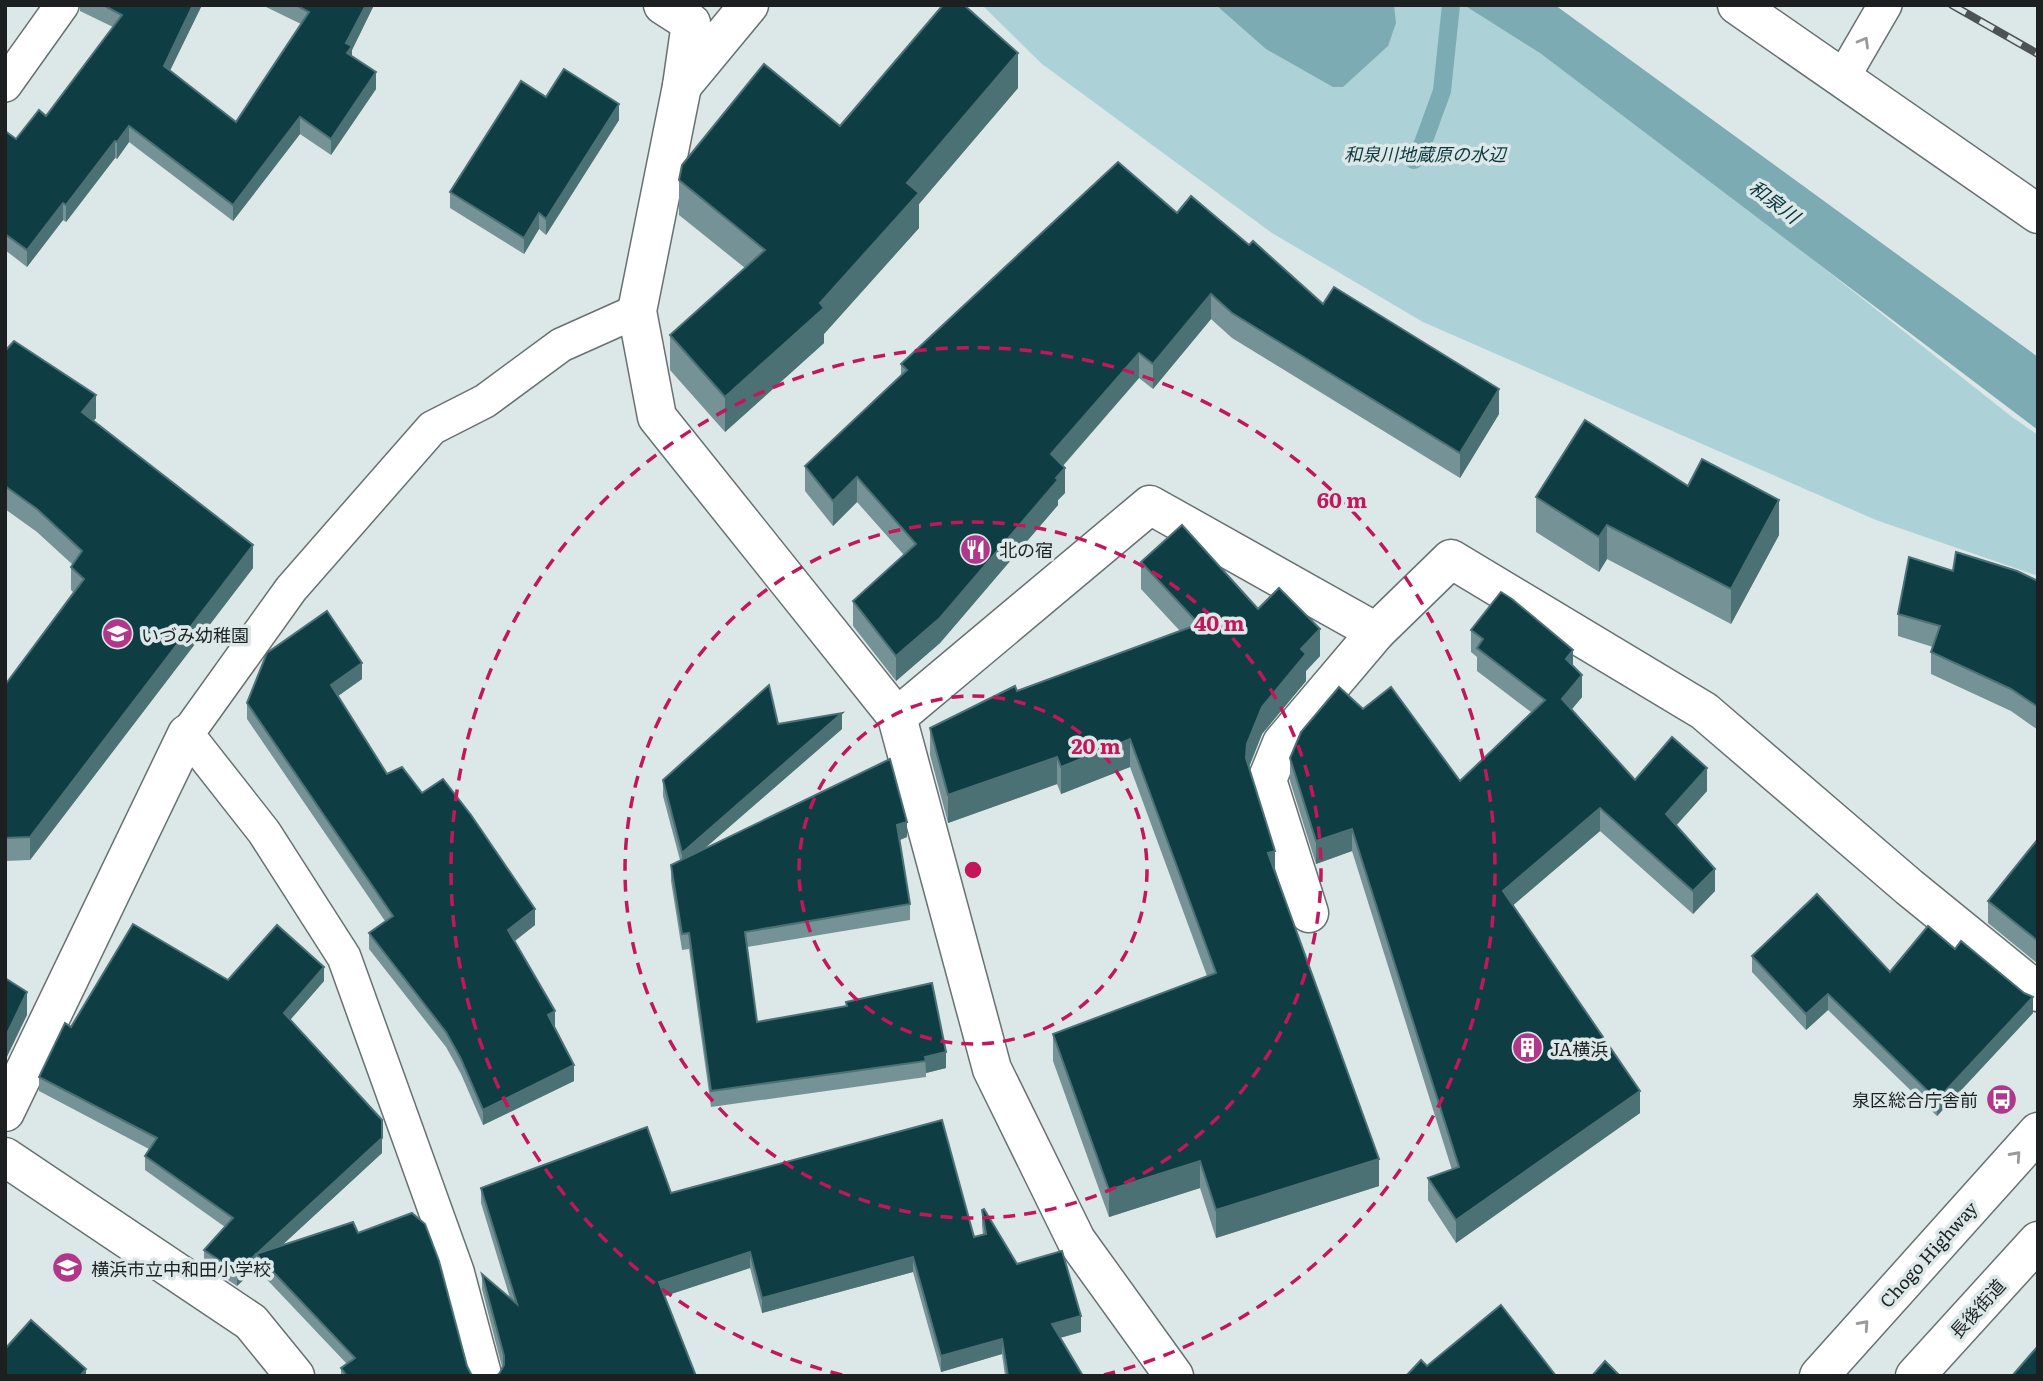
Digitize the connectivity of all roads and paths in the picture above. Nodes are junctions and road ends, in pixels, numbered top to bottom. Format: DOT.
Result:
graph roads {
  1 [pos="62,5"];
  2 [pos="663,5"];
  3 [pos="749,5"];
  4 [pos="1737,5"];
  5 [pos="1885,5"];
  6 [pos="1842,79"];
  7 [pos="5,85"];
  8 [pos="682,86"];
  9 [pos="2038,214"];
  10 [pos="637,311"];
  11 [pos="1376,632"];
  12 [pos="897,717"];
  13 [pos="187,734"];
  14 [pos="1309,913"];
  15 [pos="2038,992"];
  16 [pos="5,1112"];
  17 [pos="2038,1132"];
  18 [pos="5,1157"];
  19 [pos="2038,1241"];
  20 [pos="295,1376"];
  21 [pos="485,1376"];
  22 [pos="1174,1376"];
  23 [pos="1819,1376"];
  24 [pos="1915,1376"];
  1 -- 7 [label="lane"];
  2 -- 8 [label="street"];
  3 -- 8 [label="street"];
  4 -- 6 [label="street"];
  6 -- 5 [label="lane, one-way"];
  6 -- 9 [label="street"];
  8 -- 10 [label="street"];
  10 -- 12 [label="street"];
  10 -- 13 [label="lane"];
  11 -- 12 [label="street"];
  11 -- 14 [label="street"];
  11 -- 15 [label="street"];
  12 -- 22 [label="street"];
  13 -- 16 [label="street"];
  13 -- 21 [label="lane"];
  23 -- 17 [label="street, Chogo Highway, one-way"];
  18 -- 20 [label="street"];
  19 -- 24 [label="street, 長後街道"];
}
